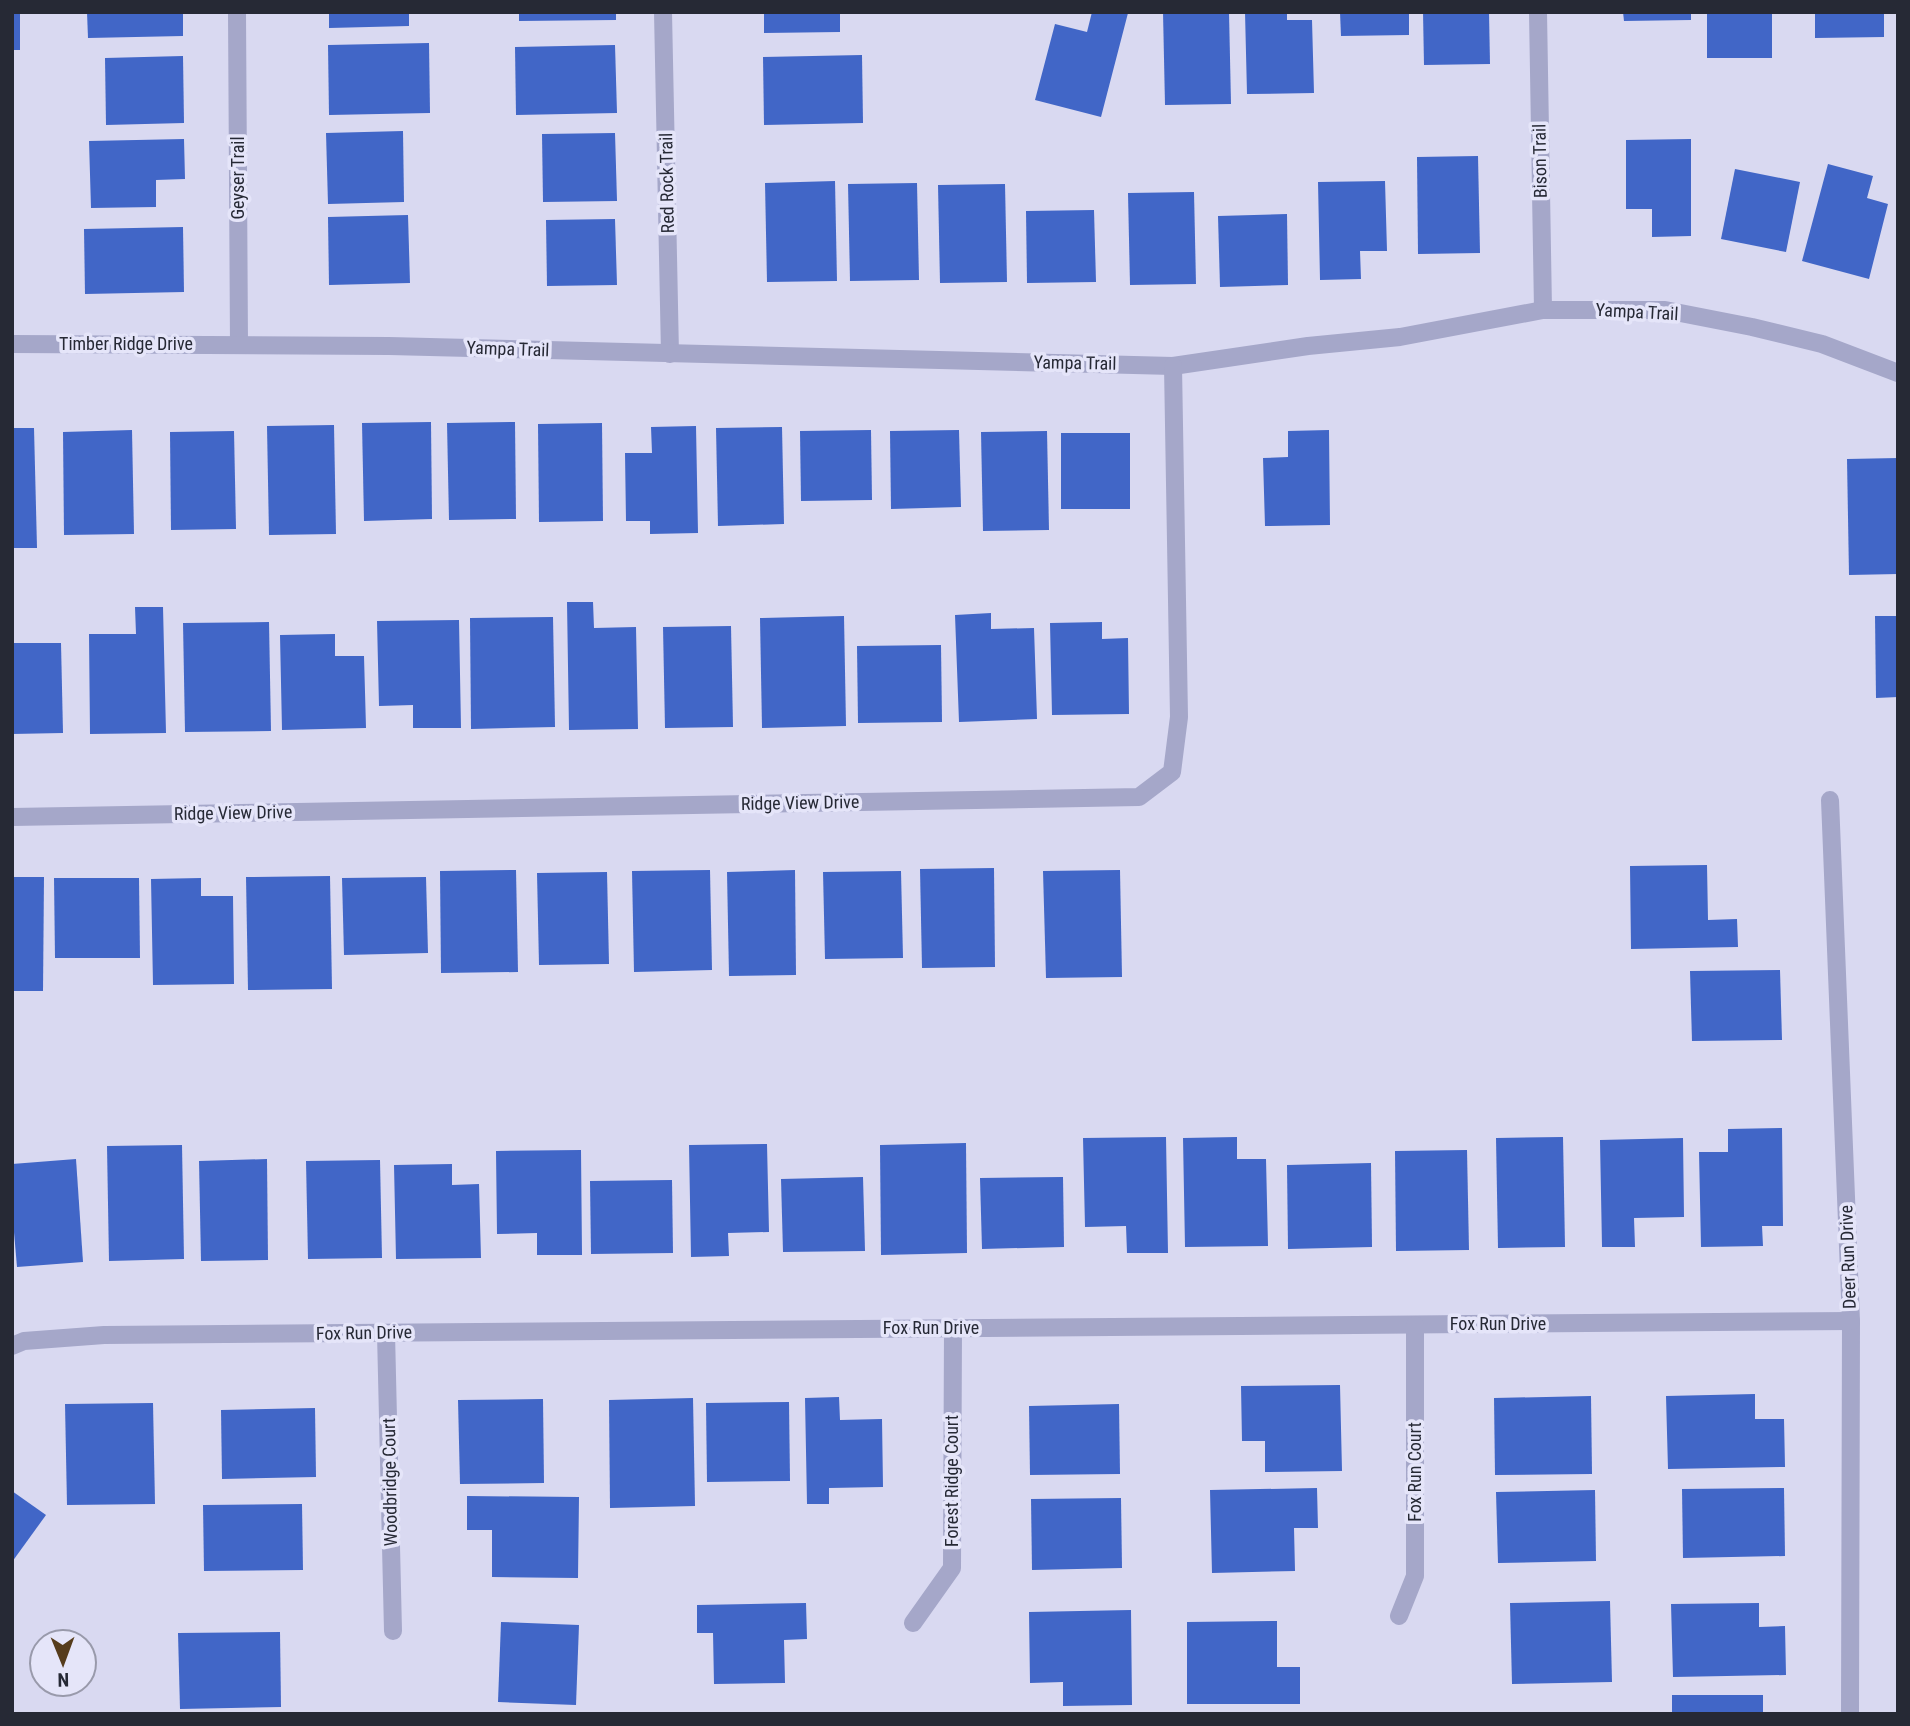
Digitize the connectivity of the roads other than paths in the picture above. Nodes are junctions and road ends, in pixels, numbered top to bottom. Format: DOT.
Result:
graph roads {
  1 [pos="237,12"];
  2 [pos="663,12"];
  3 [pos="1538,12"];
  4 [pos="1543,310"];
  5 [pos="12,344"];
  6 [pos="239,344"];
  7 [pos="670,354"];
  8 [pos="1173,366"];
  9 [pos="1898,373"];
  10 [pos="1829,800"];
  11 [pos="12,817"];
  12 [pos="1851,1321"];
  13 [pos="1415,1325"];
  14 [pos="953,1328"];
  15 [pos="386,1333"];
  16 [pos="12,1346"];
  17 [pos="1399,1616"];
  18 [pos="914,1623"];
  19 [pos="393,1631"];
  20 [pos="1850,1714"];
  1 -- 6 [label="street, Geyser Trail"];
  2 -- 7 [label="street, Red Rock Trail"];
  3 -- 4 [label="street, Bison Trail"];
  4 -- 8 [label="street, Yampa Trail"];
  4 -- 9 [label="street, Yampa Trail"];
  5 -- 6 [label="street, Timber Ridge Drive"];
  6 -- 7 [label="street, Yampa Trail"];
  7 -- 8 [label="street, Yampa Trail"];
  8 -- 11 [label="street, Ridge View Drive"];
  10 -- 12 [label="street, Deer Run Drive"];
  12 -- 13 [label="street, Fox Run Drive"];
  12 -- 20 [label="street, Deer Run Drive"];
  13 -- 14 [label="street, Fox Run Drive"];
  13 -- 17 [label="street, Fox Run Court"];
  14 -- 15 [label="street, Fox Run Drive"];
  14 -- 18 [label="street, Forest Ridge Court"];
  15 -- 16 [label="street, Fox Run Drive"];
  15 -- 19 [label="street, Woodbridge Court"];
}
